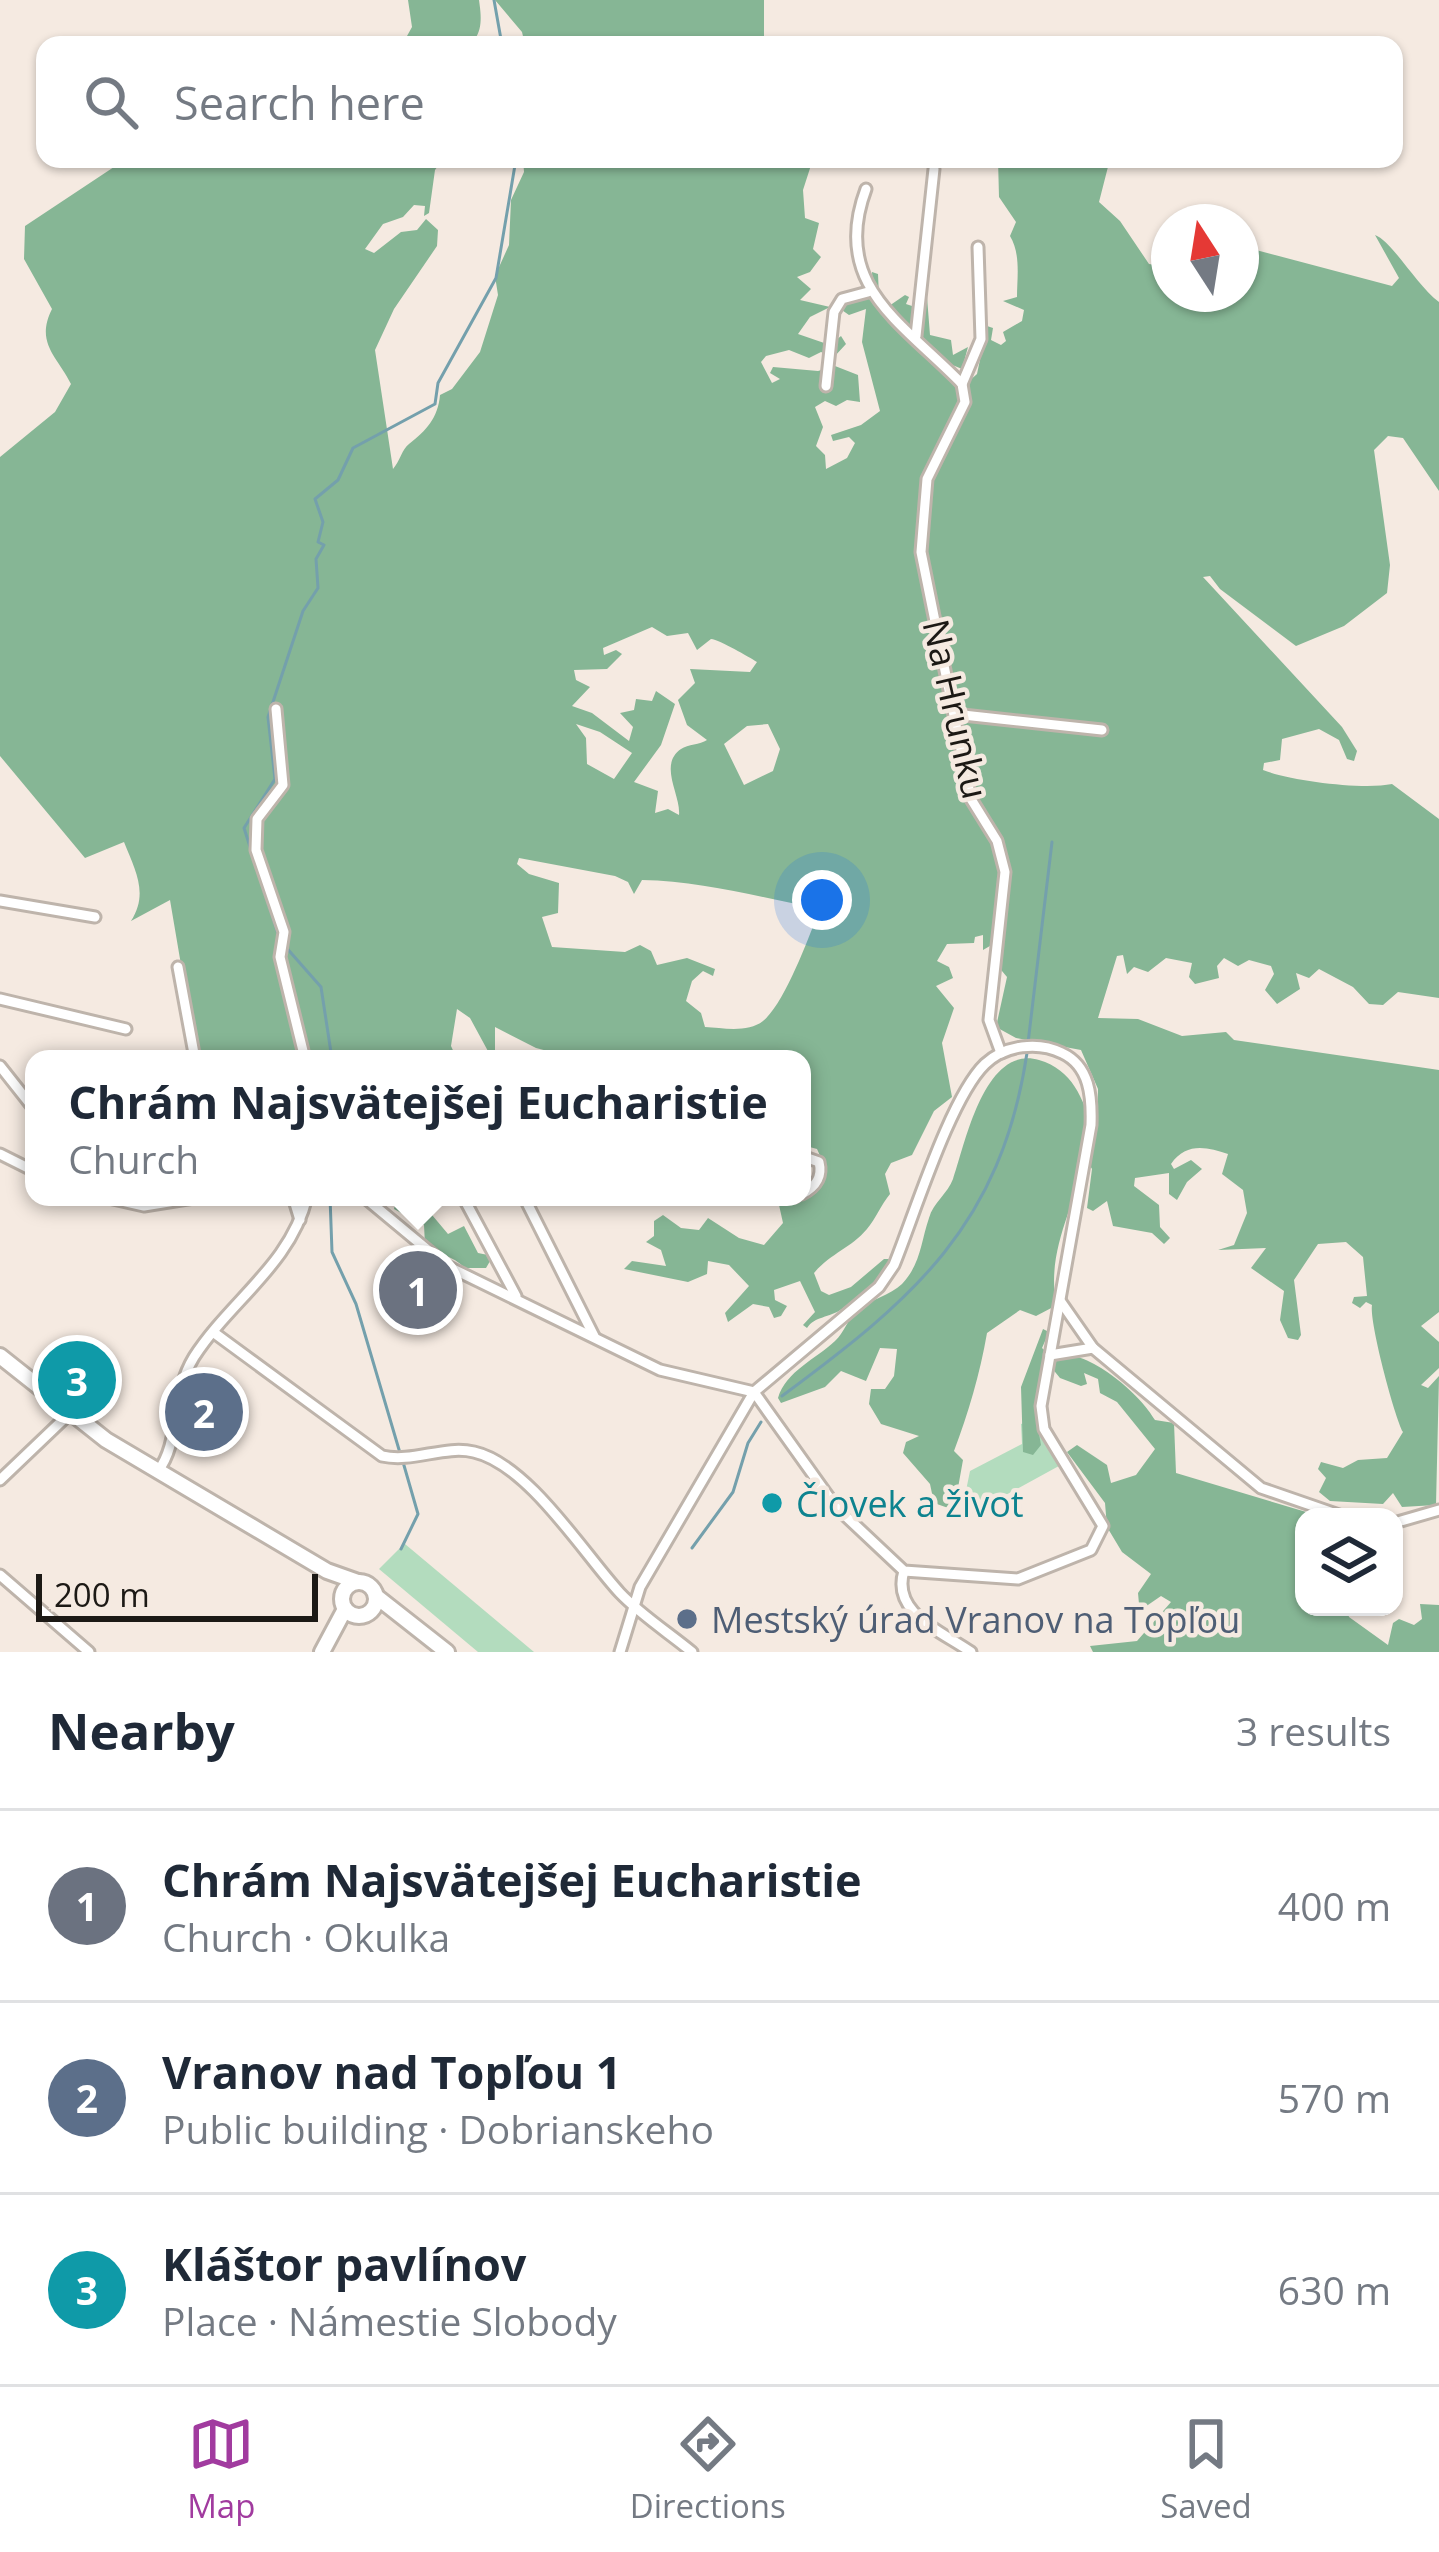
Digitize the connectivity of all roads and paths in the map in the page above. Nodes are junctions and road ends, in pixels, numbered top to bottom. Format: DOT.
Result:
graph roads {
  1 [pos="934,169"];
  2 [pos="866,190"];
  3 [pos="978,248"];
  4 [pos="868,292"];
  5 [pos="916,336"];
  6 [pos="962,384"];
  7 [pos="826,386"];
  8 [pos="276,709"];
  9 [pos="954,714"];
  10 [pos="1102,730"];
  11 [pos="0,901"];
  12 [pos="95,916"];
  13 [pos="178,967"];
  14 [pos="0,999"];
  15 [pos="126,1029"];
  16 [pos="193,1050"];
  17 [pos="303,1050"];
  18 [pos="1000,1053"];
  19 [pos="0,1066"];
  20 [pos="25,1096"];
  21 [pos="811,1159"];
  22 [pos="811,1189"];
  23 [pos="295,1206"];
  24 [pos="305,1206"];
  25 [pos="374,1206"];
  26 [pos="468,1206"];
  27 [pos="529,1206"];
  28 [pos="300,1226"];
  29 [pos="501,1265"];
  30 [pos="489,1284"];
  31 [pos="574,1294"];
  32 [pos="516,1296"];
  33 [pos="1061,1302"];
  34 [pos="563,1319"];
  35 [pos="213,1332"];
  36 [pos="594,1336"];
  37 [pos="1093,1348"];
  38 [pos="1049,1355"];
  39 [pos="0,1356"];
  40 [pos="754,1392"];
  41 [pos="68,1415"];
  42 [pos="158,1472"];
  43 [pos="0,1480"];
  44 [pos="1319,1508"];
  45 [pos="1439,1510"];
  46 [pos="1403,1520"];
  47 [pos="327,1570"];
  48 [pos="904,1571"];
  49 [pos="0,1575"];
  50 [pos="358,1582"];
  51 [pos="376,1597"];
  52 [pos="633,1605"];
  53 [pos="354,1608"];
  54 [pos="418,1628"];
  55 [pos="89,1652"];
  56 [pos="322,1652"];
  57 [pos="447,1652"];
  58 [pos="620,1652"];
  59 [pos="692,1652"];
  60 [pos="970,1652"];
  1 -- 5 [label="street"];
  2 -- 4 [label="street"];
  3 -- 6 [label="street, Na Hrunku"];
  4 -- 5 [label="street"];
  4 -- 7 [label="street"];
  5 -- 6 [label="street"];
  6 -- 9 [label="street, Na Hrunku"];
  8 -- 17 [label="street"];
  9 -- 10 [label="street"];
  9 -- 18 [label="street, Na Hrunku"];
  11 -- 12 [label="street"];
  13 -- 16 [label="street"];
  14 -- 15 [label="street"];
  18 -- 33 [label="street"];
  18 -- 40 [label="street"];
  19 -- 20 [label="street"];
  21 -- 22 [label="street"];
  23 -- 28 [label="street"];
  24 -- 28 [label="street"];
  25 -- 30 [label="street"];
  26 -- 29 [label="street"];
  27 -- 31 [label="street"];
  28 -- 35 [label="street"];
  29 -- 30 [label="street"];
  29 -- 32 [label="street"];
  30 -- 32 [label="street"];
  31 -- 34 [label="street"];
  31 -- 36 [label="street"];
  32 -- 34 [label="street"];
  33 -- 37 [label="street"];
  33 -- 38 [label="street"];
  34 -- 36 [label="street"];
  35 -- 42 [label="street"];
  35 -- 52 [label="street"];
  36 -- 40 [label="street"];
  37 -- 38 [label="street"];
  37 -- 44 [label="street"];
  38 -- 48 [label="street"];
  39 -- 41 [label="street"];
  40 -- 48 [label="street"];
  40 -- 52 [label="street"];
  41 -- 42 [label="street"];
  41 -- 43 [label="street"];
  42 -- 47 [label="street"];
  45 -- 46 [label="street"];
  47 -- 50 [label="street"];
  47 -- 53 [label="street"];
  48 -- 60 [label="street"];
  49 -- 55 [label="street"];
  50 -- 51 [label="street"];
  50 -- 53 [label="street"];
  51 -- 53 [label="street"];
  51 -- 54 [label="street"];
  52 -- 58 [label="street"];
  52 -- 59 [label="street"];
  53 -- 54 [label="street"];
  53 -- 56 [label="street"];
  54 -- 57 [label="street"];
}
